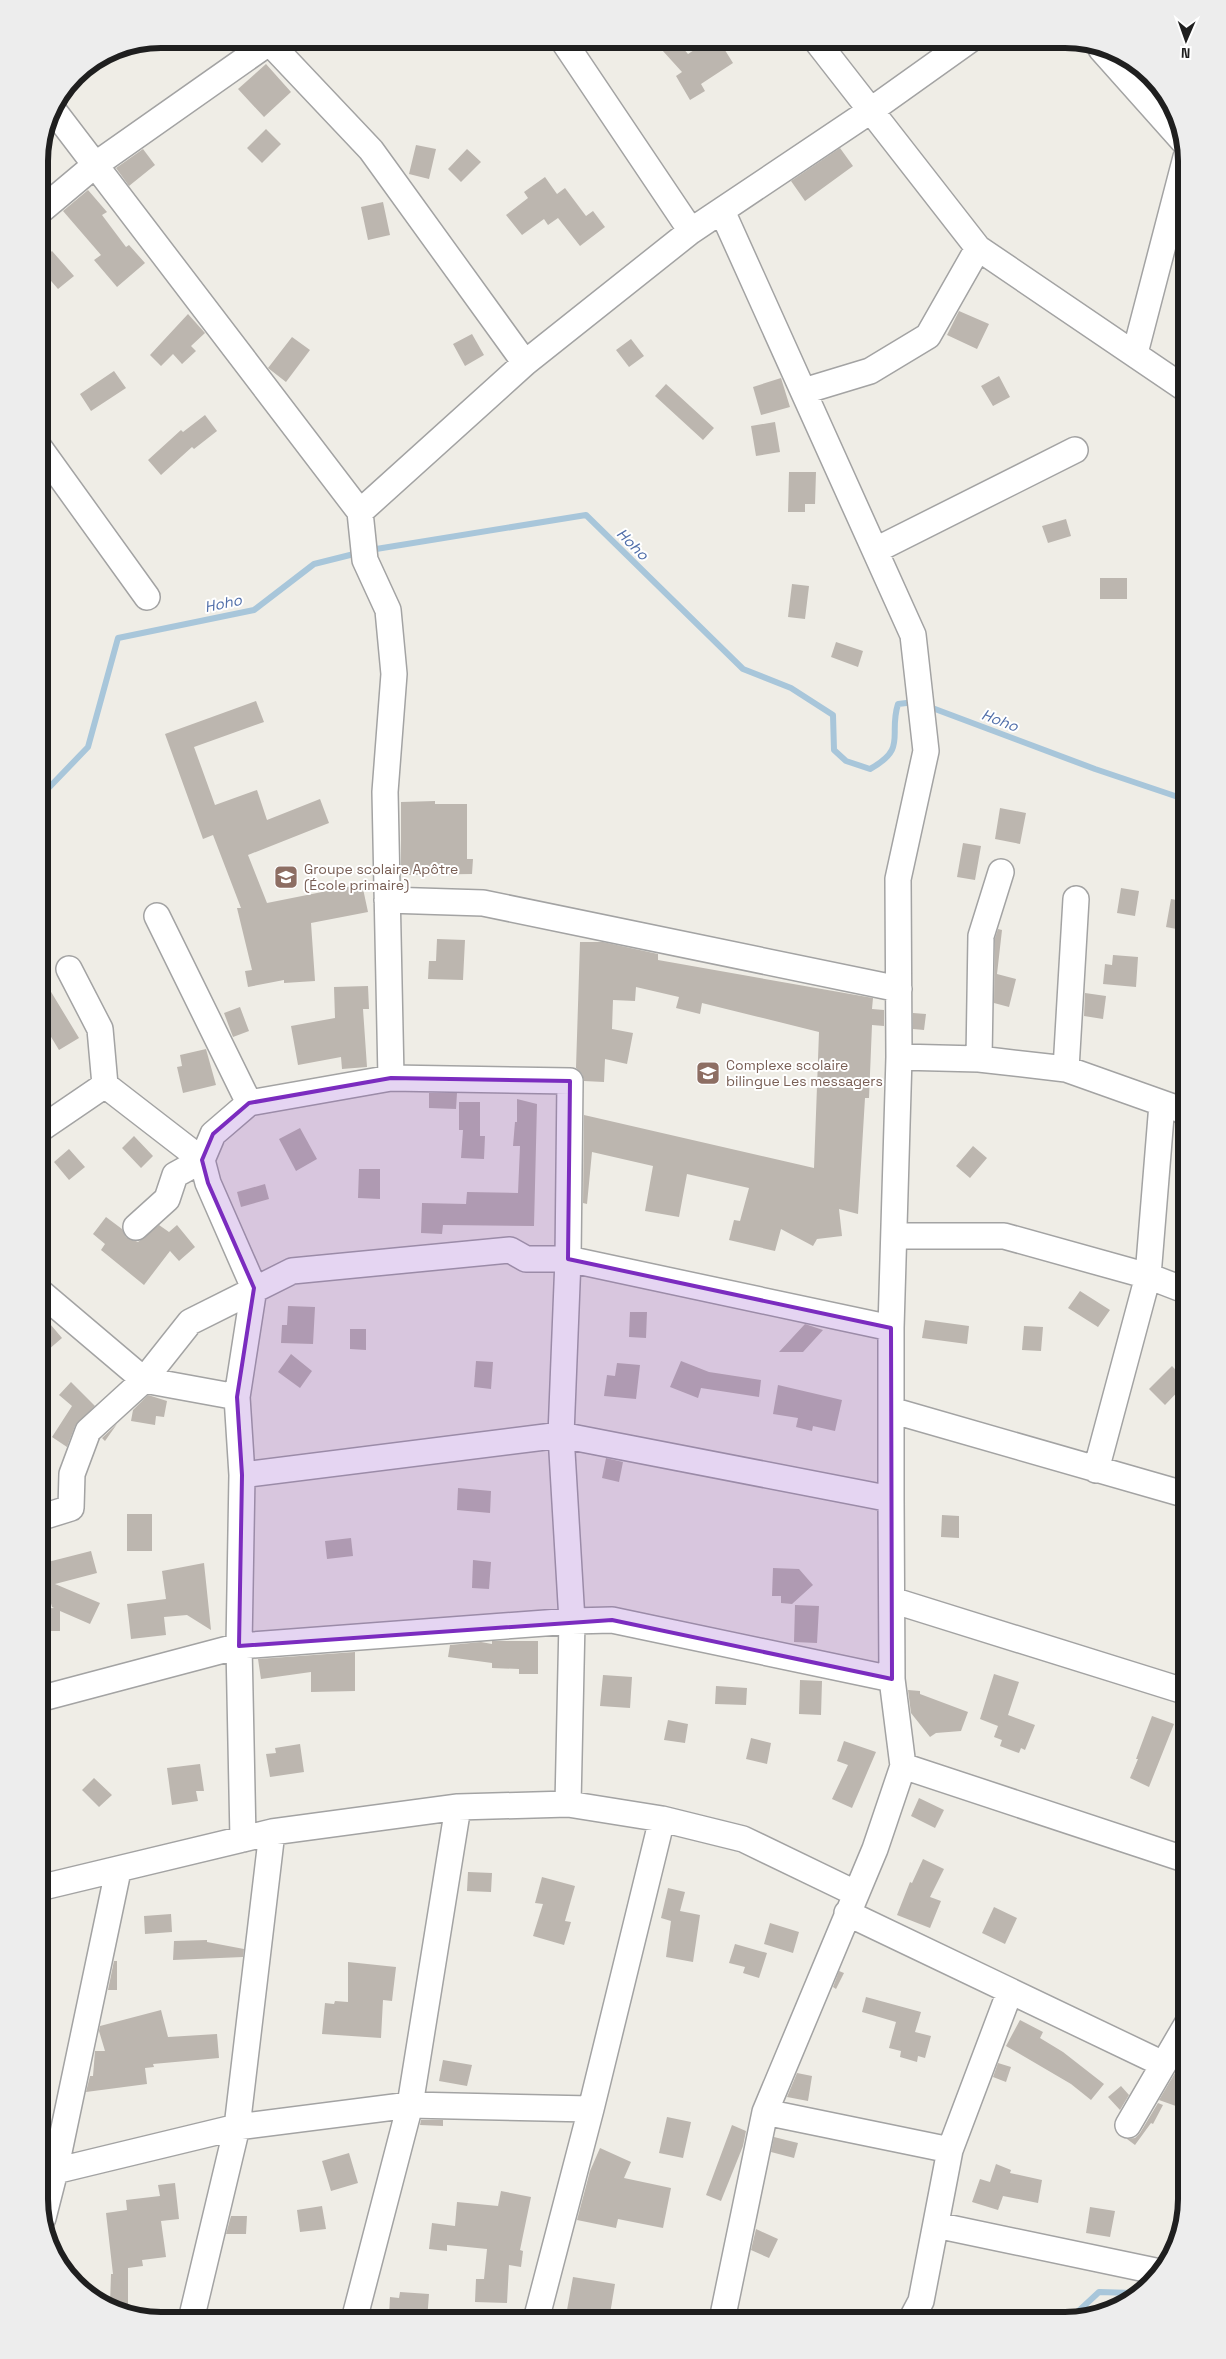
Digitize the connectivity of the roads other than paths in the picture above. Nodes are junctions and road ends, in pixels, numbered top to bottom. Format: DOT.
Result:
graph roads {
  1 [pos="258,48"];
  2 [pos="276,48"];
  3 [pos="568,48"];
  4 [pos="822,48"];
  5 [pos="958,48"];
  6 [pos="1110,57"];
  7 [pos="870,111"];
  8 [pos="57,115"];
  9 [pos="1175,132"];
  10 [pos="95,165"];
  11 [pos="1178,187"];
  12 [pos="48,204"];
  13 [pos="722,212"];
  14 [pos="691,231"];
  15 [pos="978,248"];
  16 [pos="1134,353"];
  17 [pos="524,363"];
  18 [pos="1178,384"];
  19 [pos="804,391"];
  20 [pos="1075,450"];
  21 [pos="48,460"];
  22 [pos="360,512"];
  23 [pos="876,550"];
  24 [pos="146,597"];
  25 [pos="1001,872"];
  26 [pos="1076,899"];
  27 [pos="388,900"];
  28 [pos="157,916"];
  29 [pos="69,969"];
  30 [pos="899,989"];
  31 [pos="899,1056"];
  32 [pos="979,1059"];
  33 [pos="1066,1069"];
  34 [pos="391,1078"];
  35 [pos="105,1085"];
  36 [pos="249,1103"];
  37 [pos="1162,1104"];
  38 [pos="1178,1109"];
  39 [pos="48,1124"];
  40 [pos="202,1160"];
  41 [pos="136,1227"];
  42 [pos="895,1236"];
  43 [pos="568,1259"];
  44 [pos="1148,1276"];
  45 [pos="254,1288"];
  46 [pos="1178,1288"];
  47 [pos="48,1299"];
  48 [pos="891,1328"];
  49 [pos="144,1380"];
  50 [pos="237,1397"];
  51 [pos="891,1410"];
  52 [pos="561,1435"];
  53 [pos="1096,1470"];
  54 [pos="242,1475"];
  55 [pos="1178,1493"];
  56 [pos="891,1499"];
  57 [pos="48,1515"];
  58 [pos="892,1600"];
  59 [pos="572,1621"];
  60 [pos="239,1646"];
  61 [pos="892,1678"];
  62 [pos="1178,1689"];
  63 [pos="48,1697"];
  64 [pos="903,1766"];
  65 [pos="568,1804"];
  66 [pos="458,1807"];
  67 [pos="662,1819"];
  68 [pos="272,1832"];
  69 [pos="243,1839"];
  70 [pos="1178,1857"];
  71 [pos="118,1871"];
  72 [pos="48,1886"];
  73 [pos="851,1903"];
  74 [pos="1010,1991"];
  75 [pos="1178,2040"];
  76 [pos="1164,2064"];
  77 [pos="410,2105"];
  78 [pos="591,2108"];
  79 [pos="765,2112"];
  80 [pos="1128,2125"];
  81 [pos="237,2127"];
  82 [pos="950,2150"];
  83 [pos="55,2171"];
  84 [pos="48,2198"];
  85 [pos="936,2225"];
  86 [pos="1152,2270"];
  87 [pos="193,2311"];
  88 [pos="356,2311"];
  89 [pos="538,2311"];
  90 [pos="724,2312"];
  91 [pos="916,2312"];
  1 -- 10 [label="street"];
  2 -- 17 [label="street"];
  3 -- 14 [label="street"];
  4 -- 7 [label="street"];
  5 -- 7 [label="street"];
  6 -- 9 [label="street"];
  7 -- 13 [label="street"];
  7 -- 15 [label="street"];
  8 -- 10 [label="street"];
  10 -- 12 [label="street"];
  10 -- 22 [label="street"];
  11 -- 16 [label="street"];
  13 -- 14 [label="street"];
  13 -- 19 [label="street"];
  14 -- 17 [label="street"];
  15 -- 16 [label="street"];
  15 -- 19 [label="street"];
  16 -- 18 [label="street"];
  17 -- 22 [label="street"];
  19 -- 23 [label="street"];
  20 -- 23 [label="street"];
  21 -- 24 [label="street"];
  22 -- 27 [label="street"];
  23 -- 30 [label="street"];
  25 -- 32 [label="street"];
  26 -- 33 [label="street"];
  27 -- 30 [label="street"];
  27 -- 34 [label="street"];
  28 -- 36 [label="street"];
  29 -- 35 [label="street"];
  30 -- 31 [label="street"];
  31 -- 32 [label="street"];
  31 -- 42 [label="street"];
  32 -- 33 [label="street"];
  33 -- 37 [label="street"];
  34 -- 36 [label="street"];
  34 -- 43 [label="street"];
  35 -- 39 [label="street"];
  35 -- 40 [label="street"];
  36 -- 40 [label="street"];
  37 -- 38 [label="street"];
  37 -- 44 [label="street"];
  40 -- 41 [label="street"];
  40 -- 45 [label="street"];
  42 -- 44 [label="street"];
  42 -- 48 [label="street"];
  43 -- 45 [label="street"];
  43 -- 48 [label="street"];
  43 -- 52 [label="street"];
  44 -- 46 [label="street"];
  44 -- 53 [label="street"];
  45 -- 49 [label="street"];
  45 -- 50 [label="street"];
  47 -- 49 [label="street"];
  48 -- 51 [label="street"];
  49 -- 50 [label="street"];
  49 -- 57 [label="street"];
  50 -- 54 [label="street"];
  51 -- 53 [label="street"];
  51 -- 56 [label="street"];
  52 -- 54 [label="street"];
  52 -- 56 [label="street"];
  52 -- 59 [label="street"];
  53 -- 55 [label="street"];
  54 -- 60 [label="street"];
  56 -- 58 [label="street"];
  58 -- 61 [label="street"];
  58 -- 62 [label="street"];
  59 -- 60 [label="street"];
  59 -- 61 [label="street"];
  59 -- 65 [label="street"];
  60 -- 63 [label="street"];
  60 -- 69 [label="street"];
  61 -- 64 [label="street"];
  64 -- 70 [label="street"];
  64 -- 73 [label="street"];
  65 -- 66 [label="street"];
  65 -- 67 [label="street"];
  66 -- 68 [label="street"];
  66 -- 77 [label="street"];
  67 -- 73 [label="street"];
  67 -- 78 [label="street"];
  68 -- 69 [label="street"];
  68 -- 81 [label="street"];
  69 -- 71 [label="street"];
  71 -- 72 [label="street"];
  71 -- 83 [label="street"];
  73 -- 74 [label="street"];
  73 -- 79 [label="street"];
  74 -- 76 [label="street"];
  74 -- 82 [label="street"];
  75 -- 76 [label="street"];
  76 -- 80 [label="street"];
  77 -- 78 [label="street"];
  77 -- 81 [label="street"];
  77 -- 88 [label="street"];
  78 -- 89 [label="street"];
  79 -- 82 [label="street"];
  79 -- 90 [label="street"];
  81 -- 83 [label="street"];
  81 -- 87 [label="street"];
  82 -- 85 [label="street"];
  83 -- 84 [label="street"];
  85 -- 86 [label="street"];
  85 -- 91 [label="street"];
}
